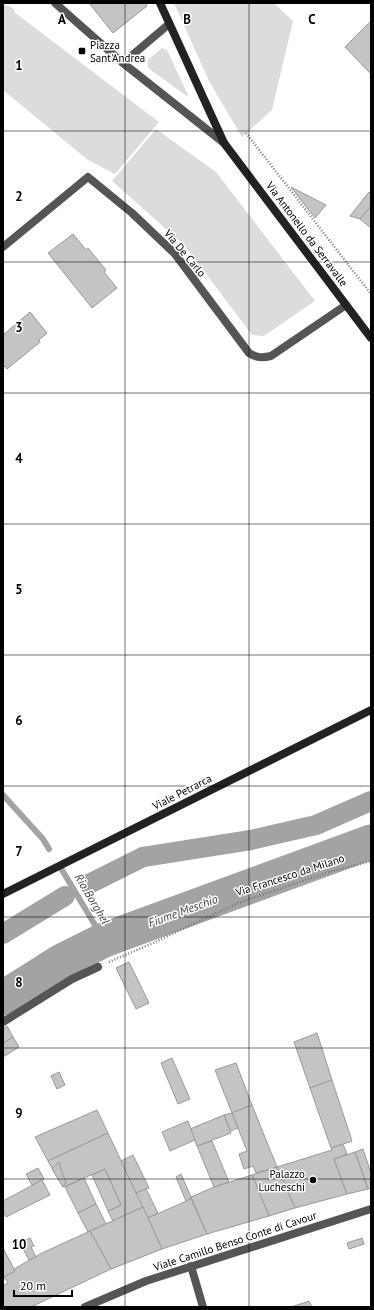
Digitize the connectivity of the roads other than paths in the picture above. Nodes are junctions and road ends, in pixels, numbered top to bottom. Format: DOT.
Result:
graph roads {
  1 [pos="55,3"];
  2 [pos="160,3"];
  3 [pos="169,24"];
  4 [pos="123,63"];
  5 [pos="224,143"];
  6 [pos="3,247"];
  7 [pos="346,305"];
  8 [pos="371,338"];
  9 [pos="371,710"];
  10 [pos="3,894"];
  11 [pos="98,967"];
  12 [pos="3,1022"];
  13 [pos="371,1209"];
  14 [pos="191,1266"];
  15 [pos="85,1307"];
  16 [pos="203,1307"];
  1 -- 4 [label="street, Via Antonello da Serravalle"];
  2 -- 3 [label="street, Via Antonello da Serravalle"];
  3 -- 4 [label="street"];
  3 -- 5 [label="street, Via Antonello da Serravalle"];
  4 -- 5 [label="street, Via Antonello da Serravalle"];
  5 -- 7 [label="street, Via Antonello da Serravalle"];
  6 -- 7 [label="street, Via De Carlo"];
  7 -- 8 [label="street, Via Antonello da Serravalle"];
  9 -- 10 [label="street, Viale Petrarca"];
  11 -- 12 [label="street"];
  13 -- 14 [label="street, Viale Camillo Benso Conte di Cavour"];
  14 -- 15 [label="street, Viale Camillo Benso Conte di Cavour"];
  14 -- 16 [label="street"];
}
